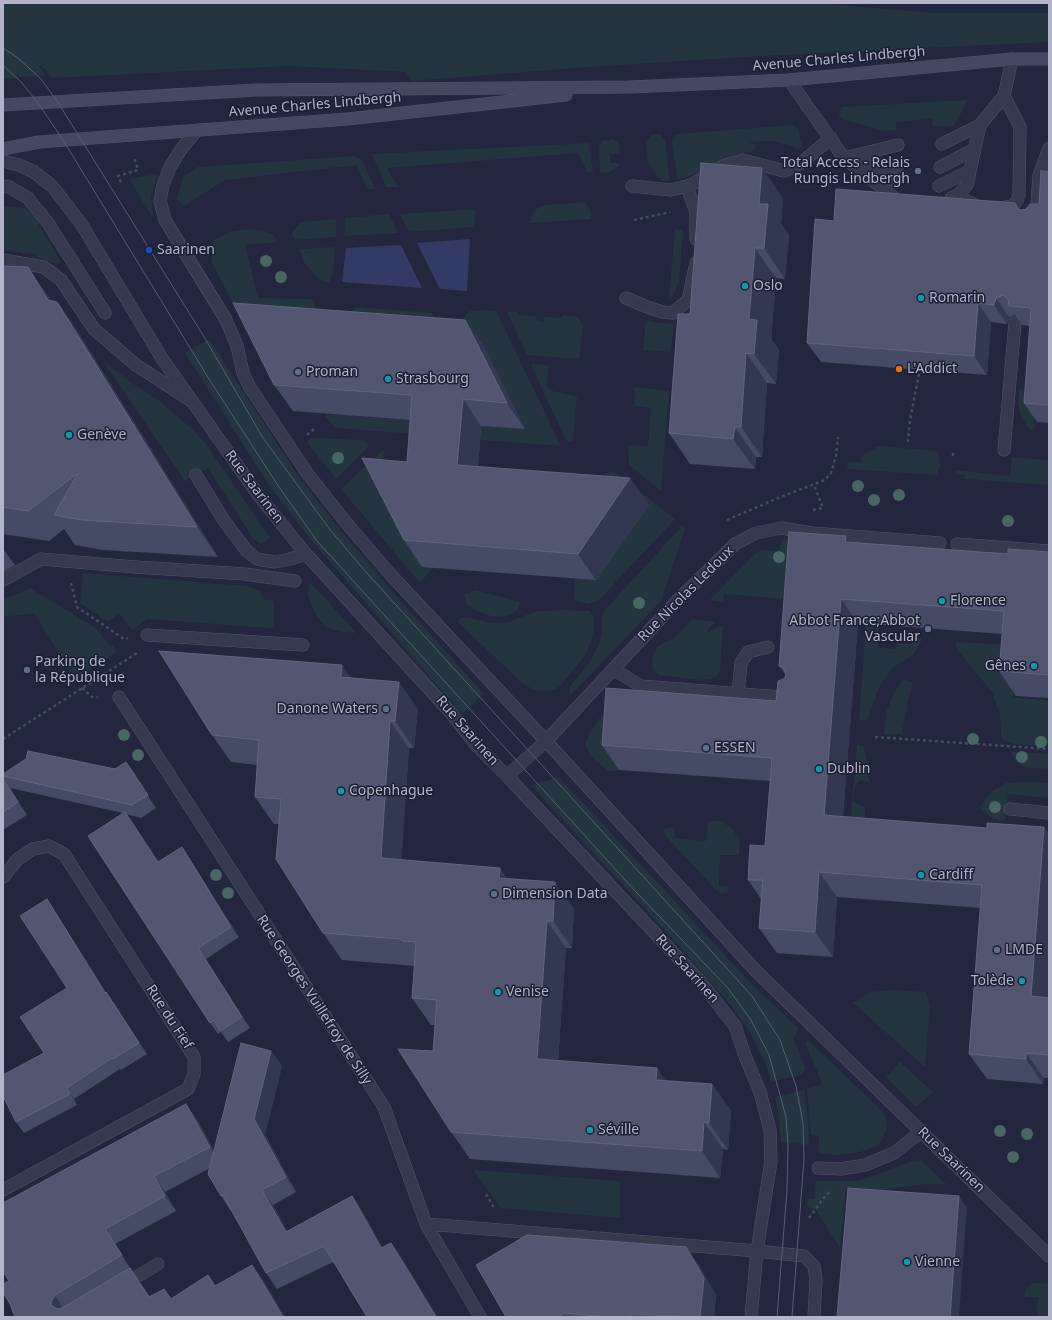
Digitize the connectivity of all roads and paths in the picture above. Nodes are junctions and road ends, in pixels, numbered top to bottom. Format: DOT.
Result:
graph roads {
  1 [pos="1012,59"];
  2 [pos="1049,59"];
  3 [pos="789,80"];
  4 [pos="630,87"];
  5 [pos="1004,96"];
  6 [pos="3,105"];
  7 [pos="980,125"];
  8 [pos="197,130"];
  9 [pos="831,138"];
  10 [pos="898,144"];
  11 [pos="942,144"];
  12 [pos="1049,148"];
  13 [pos="3,149"];
  14 [pos="975,149"];
  15 [pos="134,157"];
  16 [pos="844,158"];
  17 [pos="3,161"];
  18 [pos="897,167"];
  19 [pos="940,167"];
  20 [pos="970,171"];
  21 [pos="896,181"];
  22 [pos="121,182"];
  23 [pos="3,186"];
  24 [pos="632,186"];
  25 [pos="939,186"];
  26 [pos="687,187"];
  27 [pos="958,196"];
  28 [pos="895,198"];
  29 [pos="938,201"];
  30 [pos="1036,222"];
  31 [pos="3,260"];
  32 [pos="626,298"];
  33 [pos="105,314"];
  34 [pos="1015,322"];
  35 [pos="920,369"];
  36 [pos="194,403"];
  37 [pos="838,436"];
  38 [pos="908,442"];
  39 [pos="1004,450"];
  40 [pos="953,452"];
  41 [pos="953,456"];
  42 [pos="196,475"];
  43 [pos="814,485"];
  44 [pos="808,510"];
  45 [pos="727,520"];
  46 [pos="940,543"];
  47 [pos="957,544"];
  48 [pos="1049,551"];
  49 [pos="306,554"];
  50 [pos="3,580"];
  51 [pos="295,581"];
  52 [pos="71,582"];
  53 [pos="101,623"];
  54 [pos="148,635"];
  55 [pos="304,645"];
  56 [pos="768,647"];
  57 [pos="613,669"];
  58 [pos="108,671"];
  59 [pos="738,693"];
  60 [pos="119,697"];
  61 [pos="796,698"];
  62 [pos="875,737"];
  63 [pos="3,739"];
  64 [pos="546,741"];
  65 [pos="1049,749"];
  66 [pos="507,776"];
  67 [pos="1010,809"];
  68 [pos="1049,813"];
  69 [pos="3,877"];
  70 [pos="922,1132"];
  71 [pos="818,1168"];
  72 [pos="834,1188"];
  73 [pos="3,1190"];
  74 [pos="486,1194"];
  75 [pos="498,1213"];
  76 [pos="809,1218"];
  77 [pos="426,1224"];
  78 [pos="757,1251"];
  79 [pos="1049,1256"];
  80 [pos="158,1264"];
  81 [pos="110,1293"];
  82 [pos="480,1317"];
  83 [pos="751,1317"];
  84 [pos="814,1317"];
  1 -- 2 [label="main road, Avenue Charles Lindbergh"];
  1 -- 3 [label="main road, Avenue Charles Lindbergh"];
  1 -- 5 [label="street"];
  3 -- 4 [label="main road, Avenue Charles Lindbergh"];
  3 -- 9 [label="street"];
  4 -- 6 [label="main road, Avenue Charles Lindbergh"];
  4 -- 8 [label="main road, Avenue Charles Lindbergh"];
  5 -- 7 [label="street"];
  5 -- 27 [label="street"];
  7 -- 11 [label="street"];
  7 -- 14 [label="street"];
  8 -- 13 [label="main road, Avenue Charles Lindbergh"];
  8 -- 64 [label="street, Rue Saarinen"];
  9 -- 16 [label="street"];
  9 -- 26 [label="street"];
  10 -- 16 [label="street"];
  12 -- 30 [label="street"];
  14 -- 19 [label="street"];
  14 -- 20 [label="street"];
  15 -- 22 [label="path"];
  16 -- 18 [label="street"];
  16 -- 21 [label="street"];
  16 -- 28 [label="street"];
  17 -- 36 [label="street, Rue Saarinen"];
  20 -- 25 [label="street"];
  20 -- 27 [label="street"];
  23 -- 33 [label="street"];
  24 -- 26 [label="street"];
  26 -- 32 [label="street"];
  27 -- 29 [label="street"];
  31 -- 36 [label="street"];
  34 -- 39 [label="street"];
  35 -- 38 [label="path"];
  36 -- 49 [label="street, Rue Saarinen"];
  37 -- 43 [label="path"];
  40 -- 41 [label="path"];
  42 -- 49 [label="street"];
  43 -- 44 [label="path"];
  43 -- 45 [label="path"];
  46 -- 57 [label="street, Rue Nicolas Ledoux"];
  47 -- 48 [label="street"];
  49 -- 66 [label="street, Rue Saarinen"];
  50 -- 51 [label="street"];
  52 -- 53 [label="path"];
  54 -- 55 [label="street"];
  56 -- 59 [label="street"];
  57 -- 59 [label="street"];
  57 -- 64 [label="street, Rue Nicolas Ledoux"];
  58 -- 63 [label="path"];
  59 -- 61 [label="street"];
  60 -- 77 [label="street, Rue Georges Vuillefroy de Silly"];
  62 -- 65 [label="path"];
  64 -- 66 [label="street, Rue Nicolas Ledoux"];
  64 -- 70 [label="street, Rue Saarinen"];
  66 -- 78 [label="street, Rue Saarinen"];
  67 -- 68 [label="street"];
  69 -- 73 [label="street, Rue du Fief"];
  70 -- 71 [label="street"];
  70 -- 79 [label="street, Rue Saarinen"];
  72 -- 76 [label="path"];
  74 -- 75 [label="path"];
  77 -- 78 [label="street"];
  77 -- 82 [label="street, Rue Georges Vuillefroy de Silly"];
  78 -- 83 [label="street, Rue Saarinen"];
  78 -- 84 [label="street"];
  80 -- 81 [label="street"];
}
